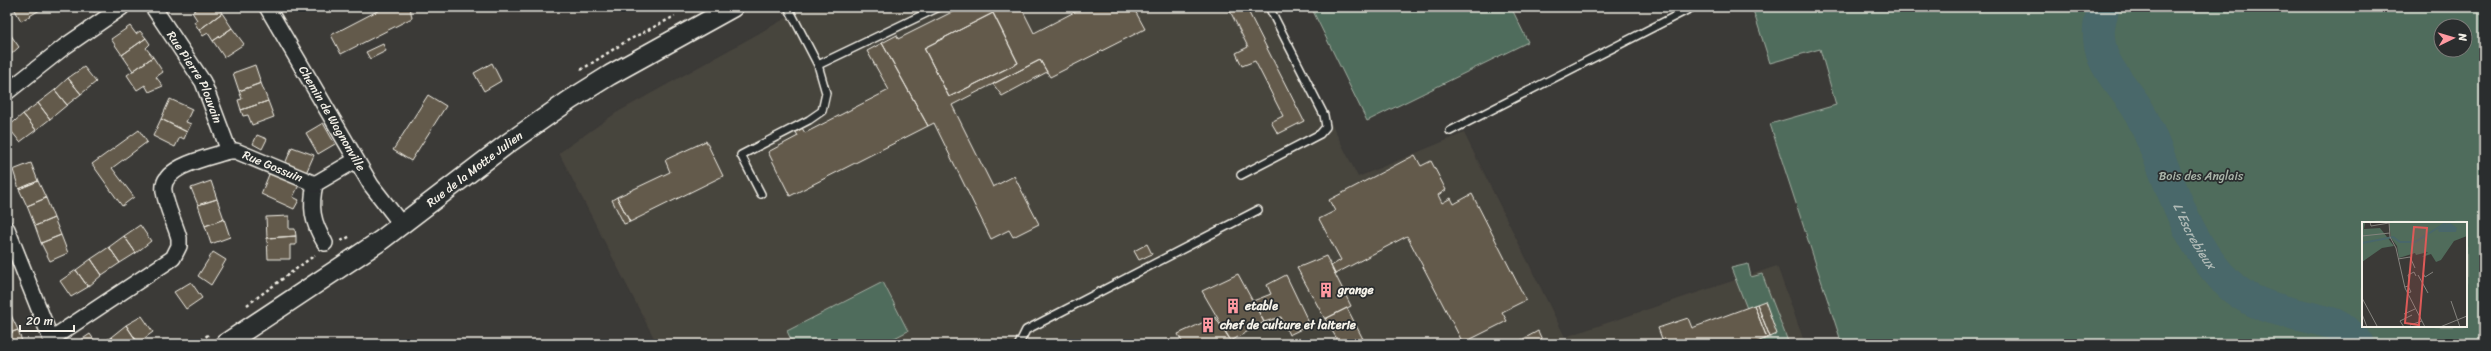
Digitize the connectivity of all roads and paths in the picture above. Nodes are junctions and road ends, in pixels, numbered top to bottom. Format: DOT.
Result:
graph roads {
  1 [pos="122,7"];
  2 [pos="153,7"];
  3 [pos="267,7"];
  4 [pos="733,7"];
  5 [pos="788,7"];
  6 [pos="939,7"];
  7 [pos="1269,7"];
  8 [pos="1693,7"];
  9 [pos="818,65"];
  10 [pos="7,92"];
  11 [pos="1450,131"];
  12 [pos="229,151"];
  13 [pos="356,160"];
  14 [pos="1241,175"];
  15 [pos="315,184"];
  16 [pos="761,194"];
  17 [pos="1258,210"];
  18 [pos="402,225"];
  19 [pos="7,229"];
  20 [pos="325,242"];
  21 [pos="52,342"];
  22 [pos="225,344"];
  23 [pos="1019,344"];
  1 -- 10 [label="street"];
  2 -- 12 [label="street, Rue Pierre Plouvain"];
  3 -- 13 [label="street, Chemin de Wagnonville"];
  4 -- 18 [label="street, Rue de la Motte Julien"];
  5 -- 9 [label="lane"];
  6 -- 9 [label="lane"];
  7 -- 14 [label="lane"];
  8 -- 11 [label="lane"];
  9 -- 16 [label="lane"];
  12 -- 15 [label="street, Rue Gossuin"];
  12 -- 21 [label="street"];
  13 -- 15 [label="street, Rue Gossuin"];
  13 -- 18 [label="street, Chemin de Wagnonville"];
  15 -- 20 [label="street, Rue Gossuin"];
  17 -- 23 [label="lane"];
  18 -- 22 [label="street, Rue de la Motte Julien"];
  19 -- 21 [label="street"];
}
